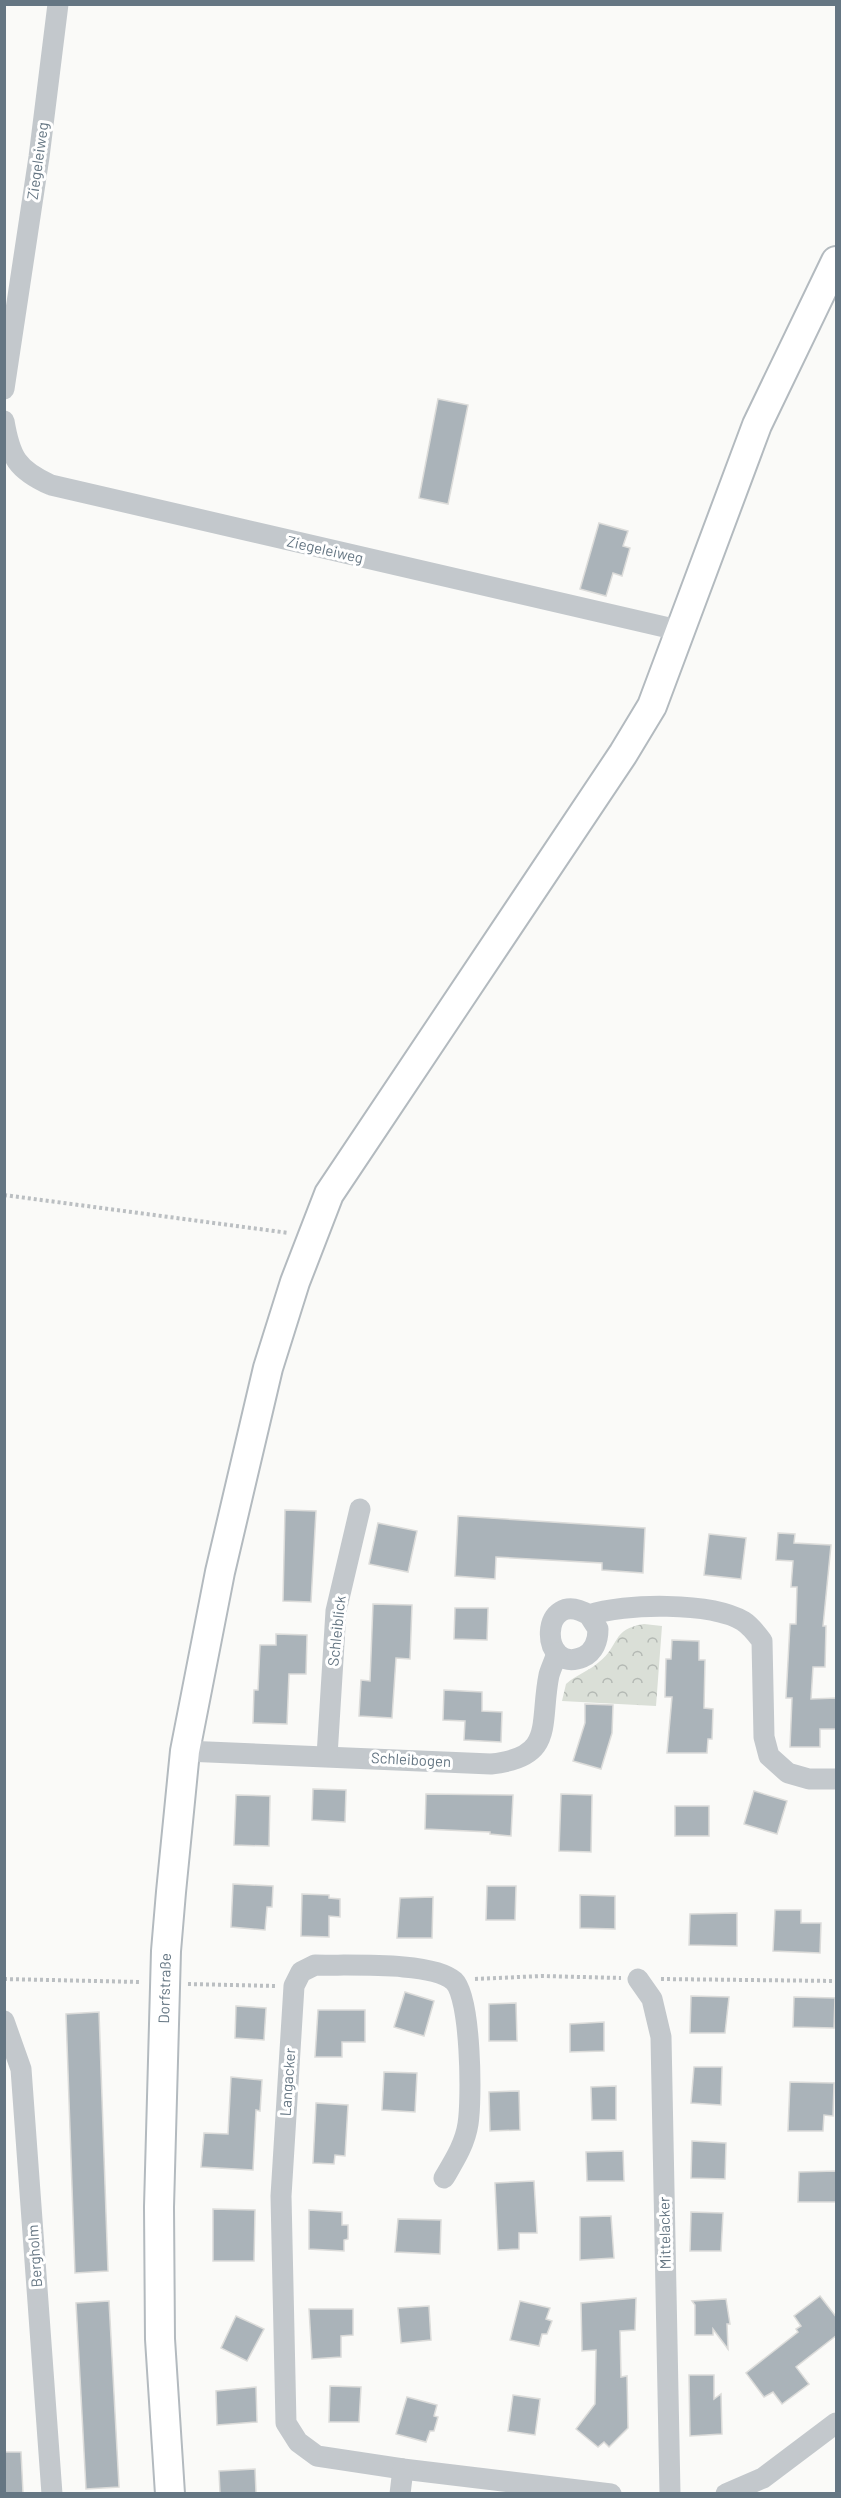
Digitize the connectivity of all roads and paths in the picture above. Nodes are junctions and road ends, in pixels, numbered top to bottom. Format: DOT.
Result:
graph roads {
  1 [pos="58,4"];
  2 [pos="837,261"];
  3 [pos="4,389"];
  4 [pos="4,421"];
  5 [pos="682,631"];
  6 [pos="4,1195"];
  7 [pos="310,1240"];
  8 [pos="360,1509"];
  9 [pos="589,1615"];
  10 [pos="557,1653"];
  11 [pos="185,1751"];
  12 [pos="327,1756"];
  13 [pos="837,1779"];
  14 [pos="4,1979"];
  15 [pos="638,1979"];
  16 [pos="453,1980"];
  17 [pos="837,1981"];
  18 [pos="165,1983"];
  19 [pos="294,1986"];
  20 [pos="4,2020"];
  21 [pos="444,2178"];
  22 [pos="837,2423"];
  23 [pos="403,2469"];
  24 [pos="52,2493"];
  25 [pos="170,2493"];
  26 [pos="400,2493"];
  27 [pos="611,2493"];
  28 [pos="670,2493"];
  29 [pos="726,2493"];
  1 -- 3 [label="street, Ziegeleiweg"];
  2 -- 5 [label="street, Dorfstraße"];
  4 -- 5 [label="street, Ziegeleiweg"];
  5 -- 7 [label="street, Dorfstraße"];
  6 -- 7 [label="path"];
  7 -- 11 [label="street, Dorfstraße"];
  8 -- 12 [label="street, Schleiblick"];
  9 -- 10 [label="street, Schleibogen"];
  9 -- 10 [label="street"];
  9 -- 13 [label="street, Schleibogen"];
  10 -- 12 [label="street, Schleibogen"];
  11 -- 12 [label="street, Schleibogen"];
  11 -- 18 [label="street, Dorfstraße"];
  14 -- 18 [label="path"];
  15 -- 16 [label="path"];
  15 -- 17 [label="path"];
  15 -- 28 [label="street, Mittelacker"];
  16 -- 19 [label="street"];
  16 -- 21 [label="street"];
  18 -- 19 [label="path"];
  18 -- 25 [label="street, Dorfstraße"];
  19 -- 23 [label="street, Langacker"];
  20 -- 24 [label="street, Bergholm"];
  22 -- 29 [label="street"];
  23 -- 26 [label="street"];
  23 -- 27 [label="street, Langacker"];
}
